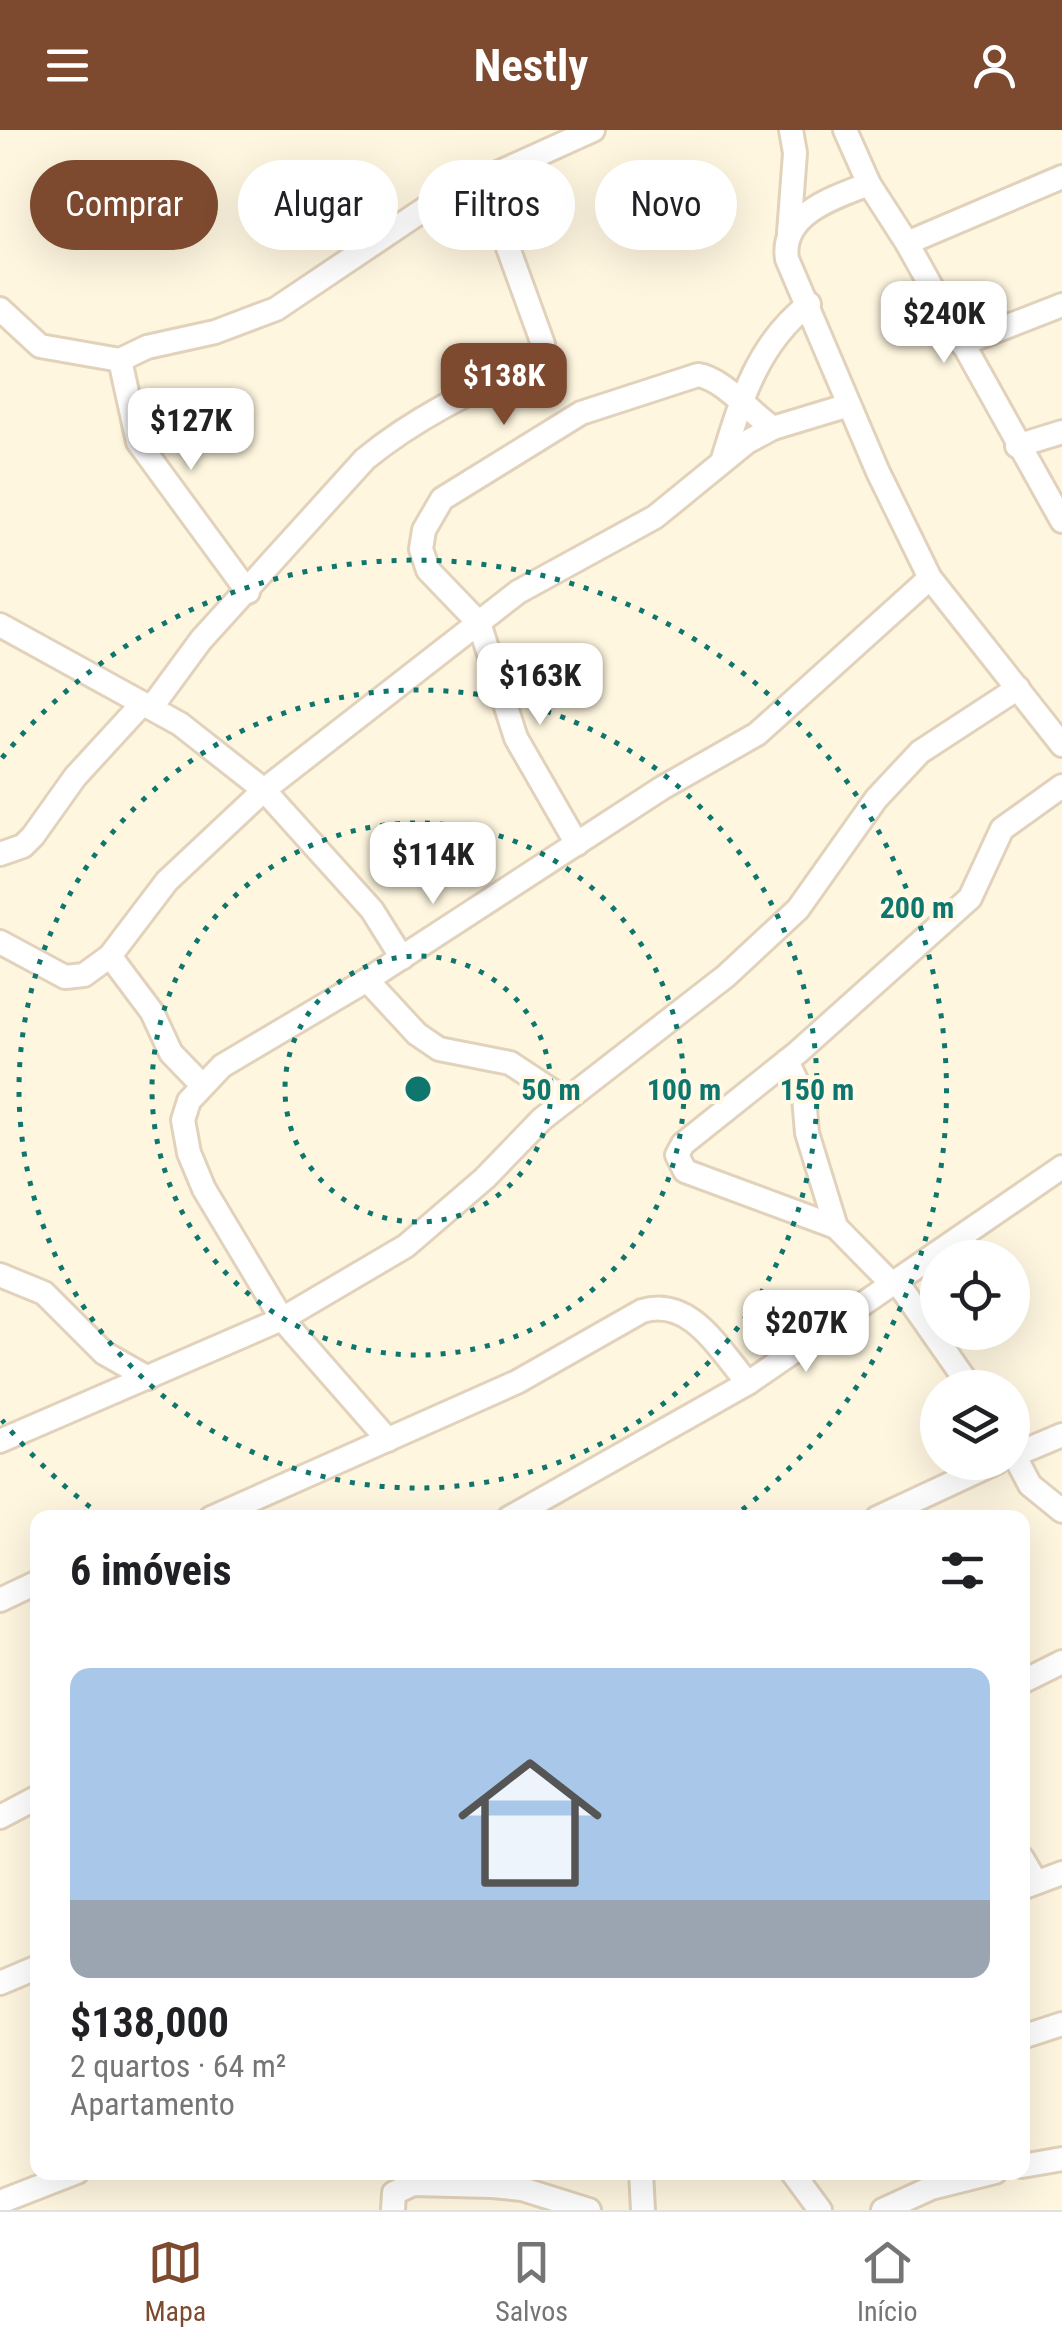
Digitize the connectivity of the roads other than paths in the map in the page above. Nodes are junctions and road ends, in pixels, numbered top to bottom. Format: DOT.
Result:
graph roads {
  1 [pos="593,130"];
  2 [pos="791,130"];
  3 [pos="845,130"];
  4 [pos="526,160"];
  5 [pos="1062,177"];
  6 [pos="869,184"];
  7 [pos="418,213"];
  8 [pos="790,233"];
  9 [pos="907,242"];
  10 [pos="509,250"];
  11 [pos="809,304"];
  12 [pos="1062,305"];
  13 [pos="0,309"];
  14 [pos="962,344"];
  15 [pos="120,360"];
  16 [pos="740,404"];
  17 [pos="849,405"];
  18 [pos="773,428"];
  19 [pos="1062,432"];
  20 [pos="1018,446"];
  21 [pos="723,459"];
  22 [pos="1062,521"];
  23 [pos="930,578"];
  24 [pos="248,592"];
  25 [pos="479,623"];
  26 [pos="4,636"];
  27 [pos="1018,688"];
  28 [pos="146,706"];
  29 [pos="1062,745"];
  30 [pos="1062,786"];
  31 [pos="264,790"];
  32 [pos="576,844"];
  33 [pos="0,854"];
  34 [pos="0,942"];
  35 [pos="110,956"];
  36 [pos="402,958"];
  37 [pos="367,980"];
  38 [pos="787,1062"];
  39 [pos="201,1084"];
  40 [pos="566,1100"];
  41 [pos="1062,1167"];
  42 [pos="836,1227"];
  43 [pos="0,1275"];
  44 [pos="895,1283"];
  45 [pos="282,1319"];
  46 [pos="958,1370"];
  47 [pos="148,1378"];
  48 [pos="748,1382"];
  49 [pos="1062,1435"];
  50 [pos="0,1440"];
  51 [pos="388,1440"];
  52 [pos="1030,1448"];
  53 [pos="958,1480"];
  54 [pos="1026,1480"];
  55 [pos="230,1510"];
  56 [pos="523,1510"];
  57 [pos="894,1510"];
  58 [pos="1062,1511"];
  59 [pos="30,1586"];
  60 [pos="0,1600"];
  61 [pos="1062,1662"];
  62 [pos="1030,1678"];
  63 [pos="30,1801"];
  64 [pos="0,1817"];
  65 [pos="1062,1873"];
  66 [pos="1030,1885"];
  67 [pos="30,1970"];
  68 [pos="0,1983"];
  69 [pos="1062,2024"];
  70 [pos="1030,2034"];
  71 [pos="1062,2158"];
  72 [pos="1030,2164"];
  73 [pos="62,2180"];
  74 [pos="641,2180"];
  75 [pos="798,2180"];
  76 [pos="964,2180"];
  77 [pos="0,2202"];
  78 [pos="22,2202"];
  79 [pos="392,2210"];
  80 [pos="590,2210"];
  81 [pos="643,2210"];
  82 [pos="820,2210"];
  83 [pos="884,2210"];
  1 -- 4 [label="street"];
  2 -- 8 [label="street"];
  3 -- 6 [label="street"];
  5 -- 9 [label="street"];
  6 -- 8 [label="street"];
  6 -- 9 [label="street"];
  7 -- 15 [label="street"];
  8 -- 11 [label="street"];
  9 -- 14 [label="street"];
  10 -- 24 [label="street"];
  11 -- 16 [label="street"];
  11 -- 17 [label="street"];
  12 -- 14 [label="street"];
  13 -- 15 [label="street"];
  14 -- 20 [label="street"];
  15 -- 24 [label="street"];
  16 -- 18 [label="street"];
  16 -- 21 [label="street"];
  16 -- 25 [label="street"];
  17 -- 18 [label="street"];
  17 -- 23 [label="street"];
  18 -- 21 [label="street"];
  19 -- 20 [label="street"];
  20 -- 22 [label="street"];
  21 -- 25 [label="street"];
  23 -- 27 [label="street"];
  23 -- 32 [label="street"];
  24 -- 28 [label="street"];
  25 -- 31 [label="street"];
  25 -- 32 [label="street"];
  26 -- 28 [label="street"];
  27 -- 29 [label="street"];
  27 -- 40 [label="street"];
  28 -- 31 [label="street"];
  28 -- 33 [label="street"];
  30 -- 38 [label="street"];
  31 -- 35 [label="street"];
  31 -- 36 [label="street"];
  32 -- 36 [label="street"];
  34 -- 35 [label="street"];
  35 -- 39 [label="street"];
  36 -- 37 [label="street"];
  37 -- 39 [label="street"];
  37 -- 40 [label="street"];
  38 -- 42 [label="street"];
  38 -- 42 [label="street"];
  39 -- 45 [label="street"];
  40 -- 45 [label="street"];
  41 -- 44 [label="street"];
  42 -- 44 [label="street"];
  43 -- 47 [label="street"];
  44 -- 46 [label="street"];
  44 -- 48 [label="street"];
  45 -- 47 [label="street"];
  45 -- 51 [label="street"];
  47 -- 50 [label="street"];
  48 -- 51 [label="street"];
  48 -- 56 [label="street"];
  49 -- 52 [label="street"];
  51 -- 55 [label="street"];
  53 -- 57 [label="street"];
  54 -- 58 [label="street"];
  59 -- 60 [label="street"];
  61 -- 62 [label="street"];
  63 -- 64 [label="street"];
  65 -- 66 [label="street"];
  67 -- 68 [label="street"];
  69 -- 70 [label="street"];
  71 -- 72 [label="street"];
  73 -- 78 [label="street"];
  74 -- 81 [label="street"];
  75 -- 82 [label="street"];
  76 -- 83 [label="street"];
  77 -- 78 [label="street"];
  79 -- 80 [label="street"];
}
